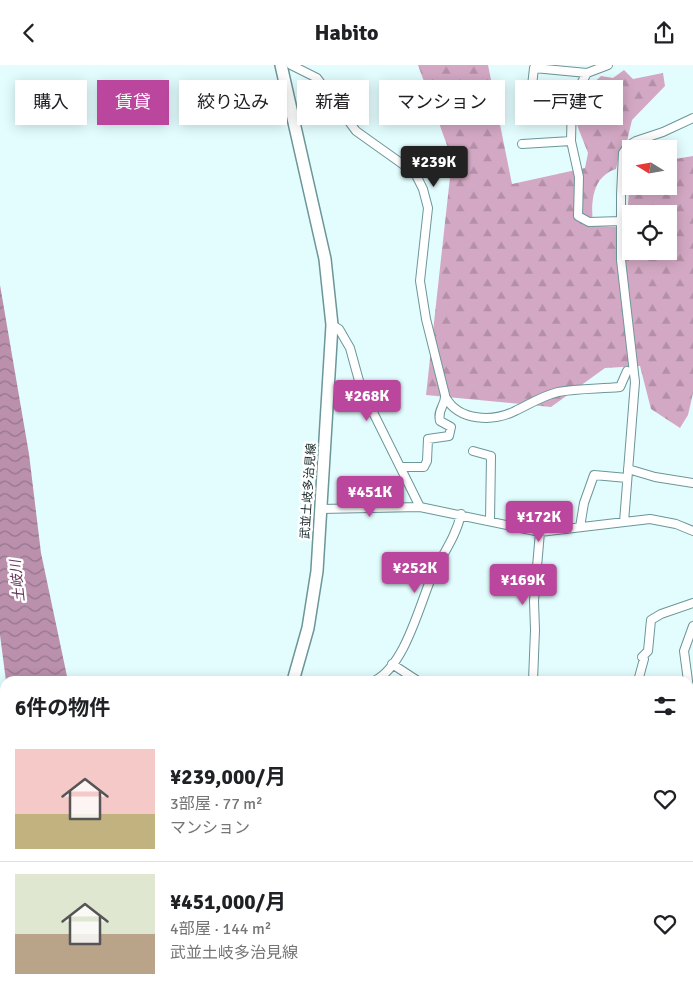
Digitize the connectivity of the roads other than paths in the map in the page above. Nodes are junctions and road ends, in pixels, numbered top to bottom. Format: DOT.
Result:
graph roads {
  1 [pos="281,65"];
  2 [pos="291,65"];
  3 [pos="608,65"];
  4 [pos="587,73"];
  5 [pos="533,80"];
  6 [pos="693,118"];
  7 [pos="571,141"];
  8 [pos="522,144"];
  9 [pos="621,221"];
  10 [pos="332,325"];
  11 [pos="627,371"];
  12 [pos="446,399"];
  13 [pos="473,451"];
  14 [pos="402,467"];
  15 [pos="628,469"];
  16 [pos="627,478"];
  17 [pos="693,483"];
  18 [pos="420,507"];
  19 [pos="321,509"];
  20 [pos="461,514"];
  21 [pos="490,521"];
  22 [pos="624,522"];
  23 [pos="580,527"];
  24 [pos="693,531"];
  25 [pos="540,532"];
  26 [pos="693,603"];
  27 [pos="693,626"];
  28 [pos="690,645"];
  29 [pos="392,664"];
  30 [pos="294,676"];
  31 [pos="382,676"];
  32 [pos="410,676"];
  33 [pos="533,676"];
  34 [pos="639,676"];
  35 [pos="687,676"];
  1 -- 10 [label="main road, 武並土岐多治見線"];
  2 -- 12 [label="street"];
  3 -- 4 [label="street"];
  4 -- 5 [label="street"];
  4 -- 7 [label="street"];
  6 -- 9 [label="street"];
  7 -- 8 [label="street"];
  7 -- 9 [label="street"];
  9 -- 15 [label="street"];
  10 -- 14 [label="street"];
  10 -- 19 [label="main road, 武並土岐多治見線"];
  11 -- 12 [label="street"];
  12 -- 14 [label="street"];
  13 -- 21 [label="street"];
  14 -- 18 [label="street"];
  15 -- 16 [label="street"];
  15 -- 17 [label="street"];
  16 -- 22 [label="street"];
  16 -- 23 [label="street"];
  18 -- 19 [label="street"];
  18 -- 20 [label="street"];
  19 -- 30 [label="main road, 武並土岐多治見線"];
  20 -- 21 [label="street"];
  20 -- 29 [label="street"];
  21 -- 25 [label="street"];
  22 -- 23 [label="street"];
  22 -- 24 [label="street"];
  23 -- 25 [label="street"];
  25 -- 33 [label="street"];
  26 -- 34 [label="street"];
  27 -- 28 [label="street"];
  28 -- 35 [label="street"];
  29 -- 31 [label="street"];
  29 -- 32 [label="street"];
}
